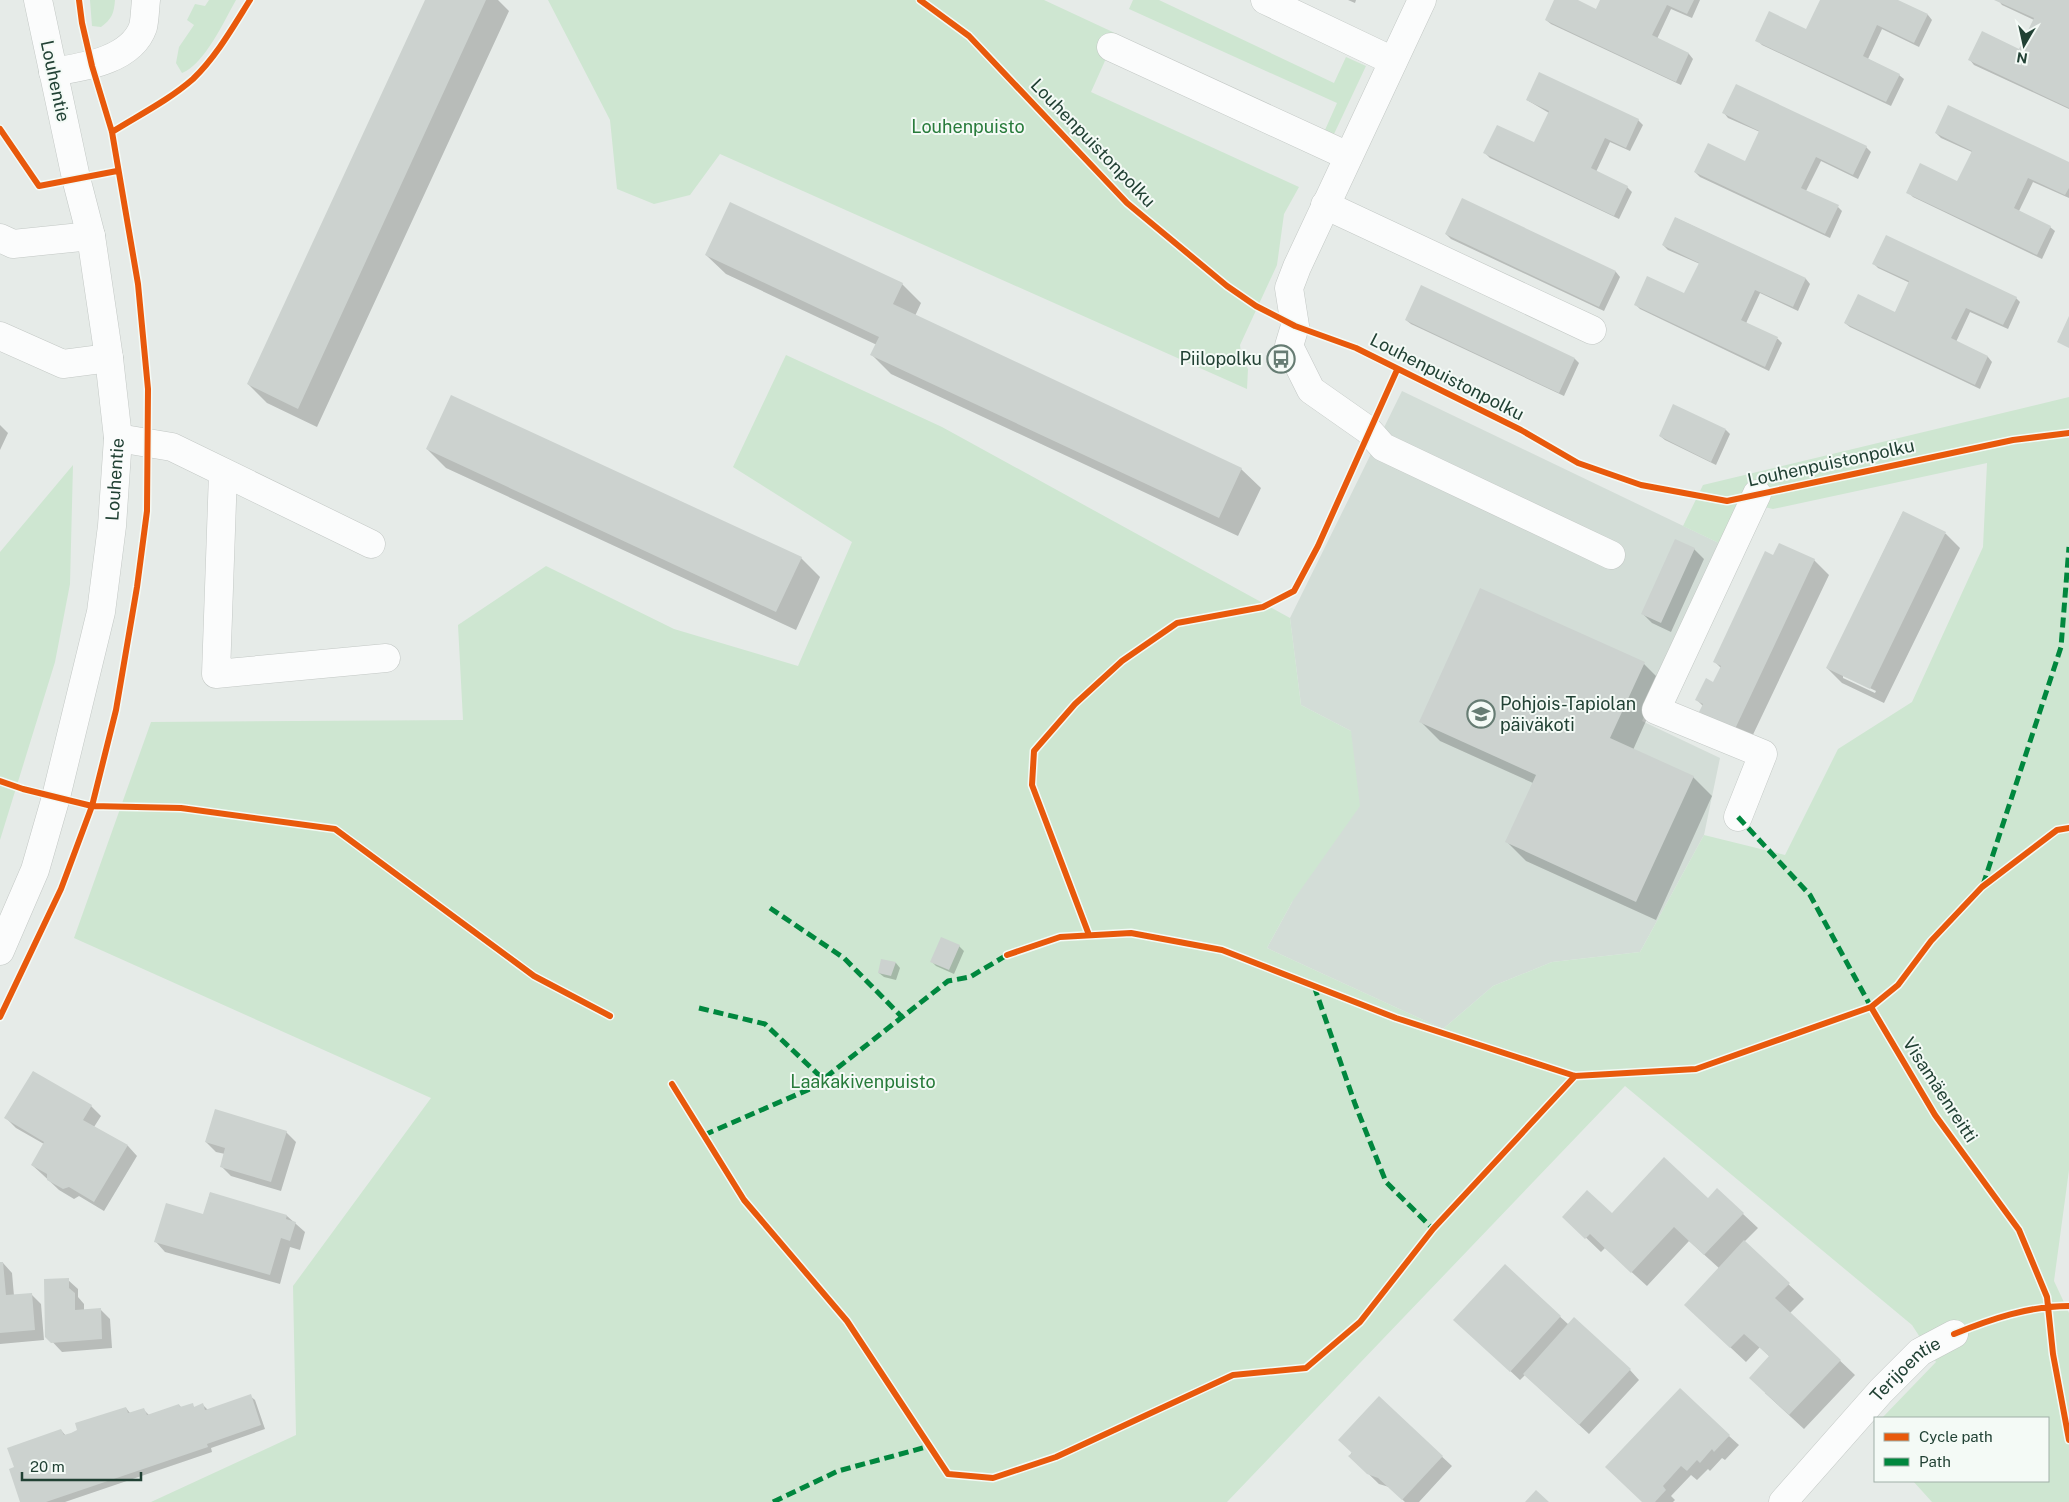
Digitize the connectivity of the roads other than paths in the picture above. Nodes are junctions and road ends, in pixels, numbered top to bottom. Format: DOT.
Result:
graph roads {
  1 [pos="38,0"];
  2 [pos="146,0"];
  3 [pos="1265,0"];
  4 [pos="1422,0"];
  5 [pos="1111,47"];
  6 [pos="1394,61"];
  7 [pos="52,72"];
  8 [pos="1348,156"];
  9 [pos="1325,205"];
  10 [pos="91,236"];
  11 [pos="0,238"];
  12 [pos="1592,330"];
  13 [pos="0,336"];
  14 [pos="109,358"];
  15 [pos="118,438"];
  16 [pos="223,474"];
  17 [pos="1757,494"];
  18 [pos="371,544"];
  19 [pos="1611,555"];
  20 [pos="386,658"];
  21 [pos="1738,817"];
  22 [pos="0,952"];
  23 [pos="1954,1334"];
  24 [pos="1783,1502"];
  1 -- 7 [label="street, Louhentie"];
  2 -- 7 [label="street"];
  3 -- 6 [label="street"];
  4 -- 6 [label="street"];
  5 -- 8 [label="street"];
  6 -- 8 [label="street"];
  7 -- 10 [label="street, Louhentie"];
  8 -- 9 [label="street"];
  9 -- 12 [label="street"];
  9 -- 19 [label="street"];
  10 -- 11 [label="street"];
  10 -- 14 [label="street, Louhentie"];
  13 -- 14 [label="street"];
  14 -- 15 [label="street, Louhentie"];
  15 -- 16 [label="street"];
  15 -- 22 [label="street, Louhentie"];
  16 -- 18 [label="street"];
  16 -- 20 [label="street"];
  17 -- 21 [label="street"];
  23 -- 24 [label="street, Terijoentie"];
}
